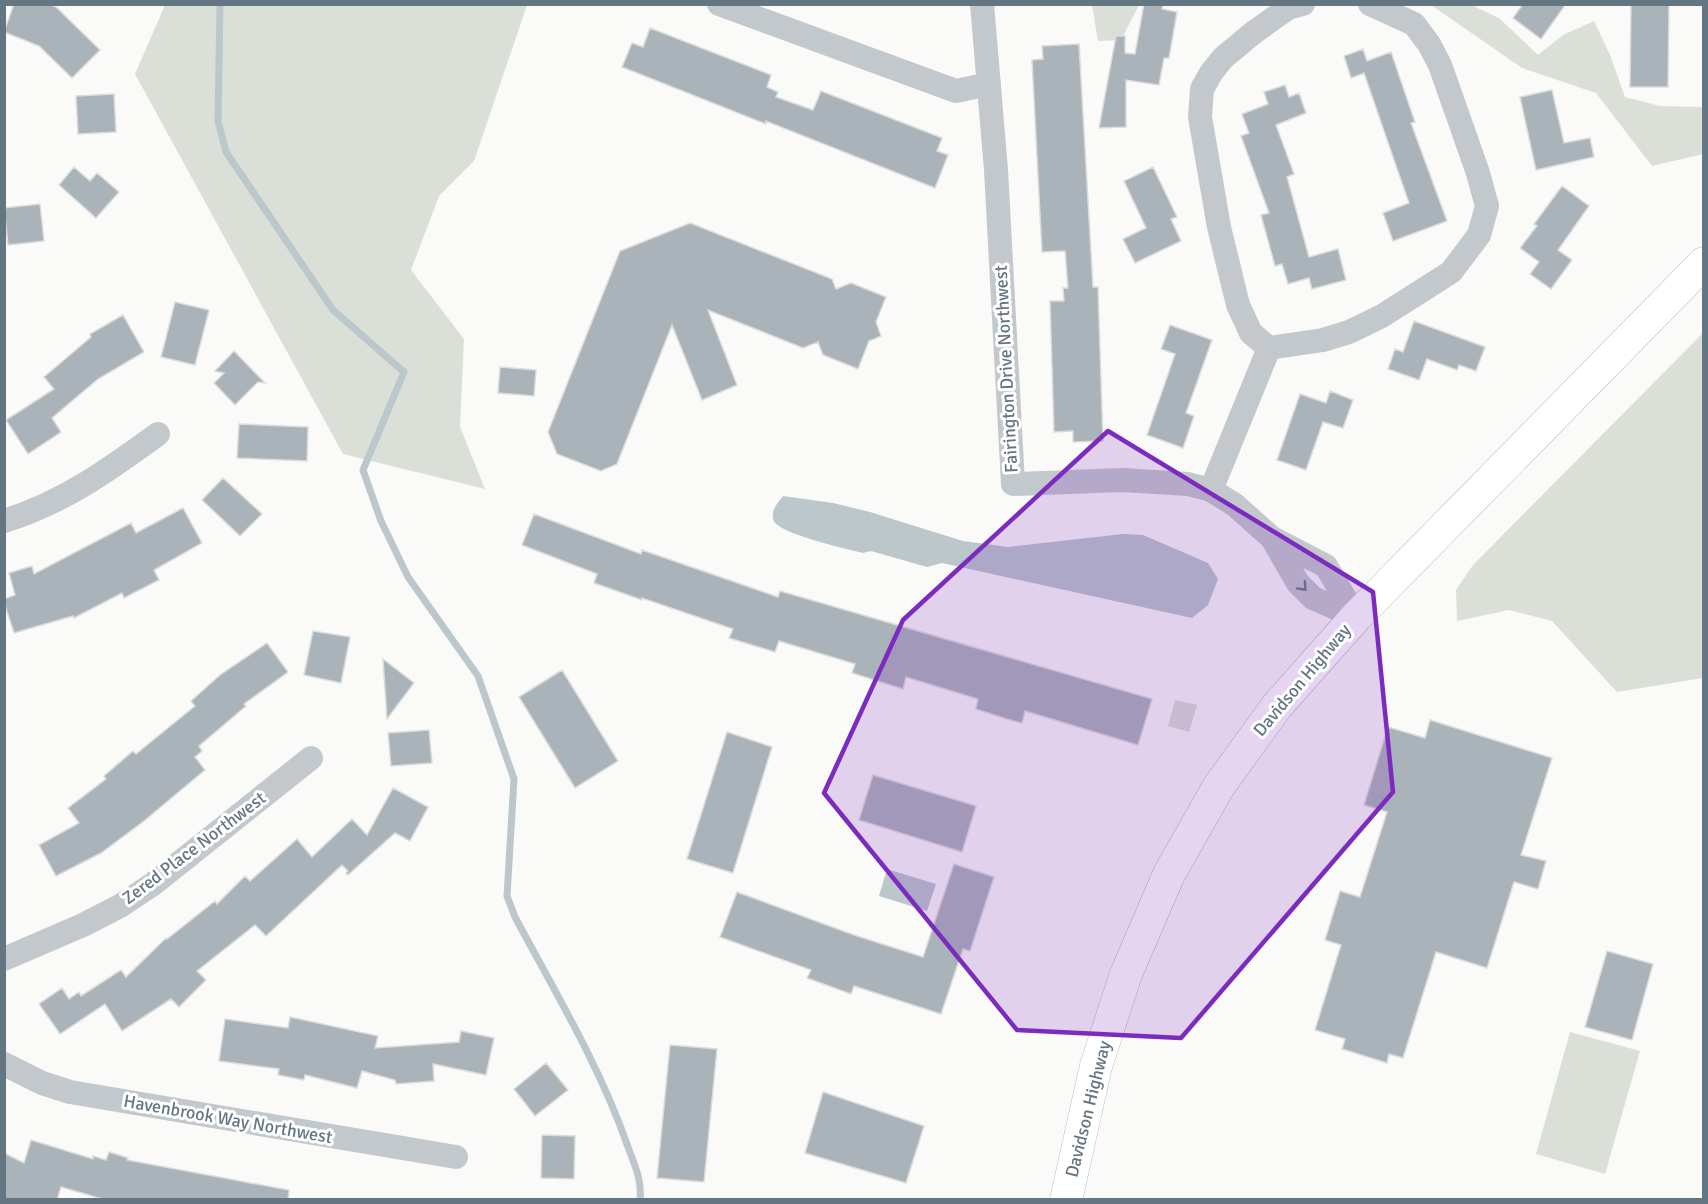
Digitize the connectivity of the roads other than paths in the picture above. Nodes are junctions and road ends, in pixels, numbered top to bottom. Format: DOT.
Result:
graph roads {
  1 [pos="719,4"];
  2 [pos="982,4"];
  3 [pos="1303,4"];
  4 [pos="1370,4"];
  5 [pos="989,84"];
  6 [pos="1704,263"];
  7 [pos="1269,348"];
  8 [pos="158,434"];
  9 [pos="1211,490"];
  10 [pos="4,521"];
  11 [pos="1272,538"];
  12 [pos="1356,617"];
  13 [pos="311,758"];
  14 [pos="4,959"];
  15 [pos="4,1064"];
  16 [pos="456,1157"];
  17 [pos="1066,1200"];
  1 -- 5 [label="street"];
  2 -- 5 [label="street, Fairington Drive Northwest"];
  3 -- 7 [label="street"];
  4 -- 7 [label="street"];
  5 -- 9 [label="street, Fairington Drive Northwest"];
  6 -- 12 [label="main road, Davidson Highway"];
  7 -- 9 [label="street"];
  8 -- 10 [label="street"];
  9 -- 11 [label="street, Fairington Drive Northwest"];
  11 -- 12 [label="street, Fairington Drive Northwest"];
  11 -- 12 [label="street, Fairington Drive Northwest, one-way"];
  12 -- 17 [label="main road, Davidson Highway"];
  13 -- 14 [label="street, Zered Place Northwest"];
  15 -- 16 [label="street, Havenbrook Way Northwest"];
}
